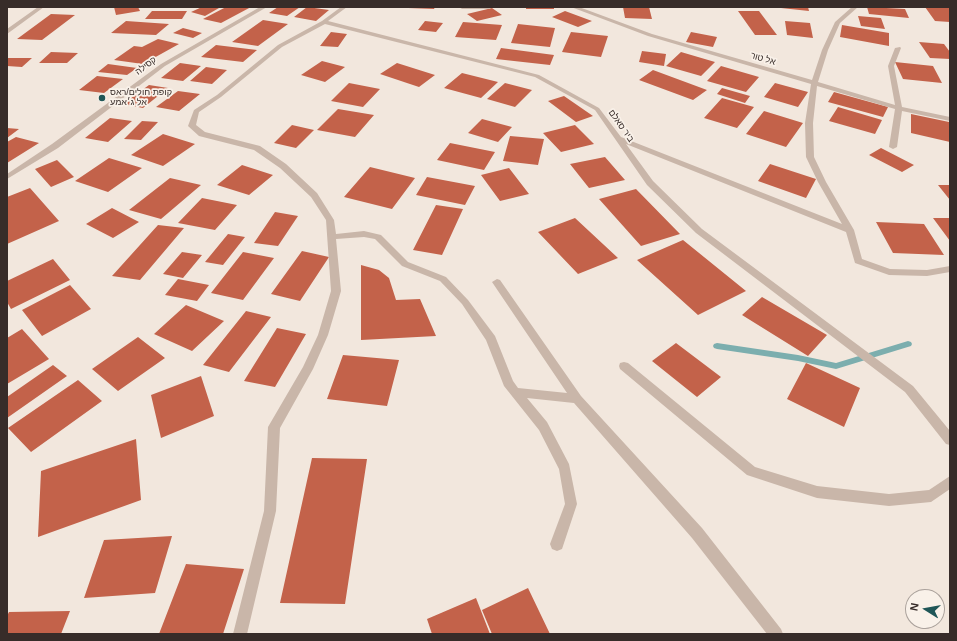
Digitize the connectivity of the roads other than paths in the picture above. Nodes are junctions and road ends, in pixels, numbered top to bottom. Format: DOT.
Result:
graph roads {
  1 [pos="41,7"];
  2 [pos="264,7"];
  3 [pos="344,7"];
  4 [pos="462,7"];
  5 [pos="489,7"];
  6 [pos="574,7"];
  7 [pos="855,7"];
  8 [pos="324,22"];
  9 [pos="7,32"];
  10 [pos="898,48"];
  11 [pos="814,83"];
  12 [pos="898,108"];
  13 [pos="950,119"];
  14 [pos="617,138"];
  15 [pos="893,147"];
  16 [pos="7,177"];
  17 [pos="850,230"];
  18 [pos="331,236"];
  19 [pos="950,269"];
  20 [pos="497,282"];
  21 [pos="624,366"];
  22 [pos="515,392"];
  23 [pos="577,399"];
  24 [pos="950,440"];
  25 [pos="950,482"];
  26 [pos="557,544"];
  27 [pos="240,634"];
  28 [pos="776,634"];
  1 -- 9 [label="street"];
  2 -- 16 [label="street, קסילה"];
  3 -- 8 [label="street"];
  4 -- 5 [label="street"];
  6 -- 11 [label="street, אל טור"];
  7 -- 11 [label="street"];
  8 -- 14 [label="street, ביר סאלם"];
  8 -- 18 [label="street"];
  10 -- 12 [label="street"];
  11 -- 12 [label="street, אל טור"];
  11 -- 17 [label="street"];
  12 -- 13 [label="street, אל טור"];
  12 -- 15 [label="street"];
  14 -- 17 [label="street"];
  14 -- 24 [label="street, ביר סאלם"];
  17 -- 19 [label="street"];
  18 -- 22 [label="street"];
  18 -- 27 [label="street"];
  20 -- 23 [label="street"];
  21 -- 25 [label="street"];
  22 -- 23 [label="street"];
  22 -- 26 [label="street"];
  23 -- 28 [label="street"];
}
